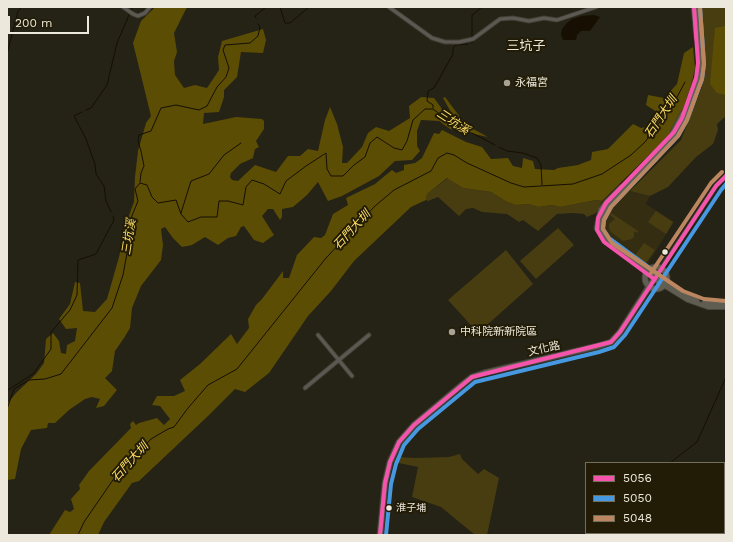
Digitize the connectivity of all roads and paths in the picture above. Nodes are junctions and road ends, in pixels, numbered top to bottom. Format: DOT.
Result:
graph roads {
  1 [pos="123,7"];
  2 [pos="150,7"];
  3 [pos="390,7"];
  4 [pos="596,7"];
  5 [pos="694,7"];
  6 [pos="698,7"];
  7 [pos="726,176"];
  8 [pos="661,269"];
  9 [pos="647,271"];
  10 [pos="655,278"];
  11 [pos="664,285"];
  12 [pos="650,287"];
  13 [pos="726,303"];
  14 [pos="726,307"];
  15 [pos="318,335"];
  16 [pos="369,335"];
  17 [pos="339,360"];
  18 [pos="352,376"];
  19 [pos="305,388"];
  20 [pos="380,535"];
  1 -- 2 [label="street"];
  3 -- 4 [label="street"];
  5 -- 9 [label="main road"];
  6 -- 9 [label="main road"];
  7 -- 8 [label="street, 文化路"];
  8 -- 9 [label="main road"];
  8 -- 10 [label="street, 文化路"];
  8 -- 11 [label="main road"];
  9 -- 10 [label="main road"];
  9 -- 12 [label="main road"];
  10 -- 11 [label="main road"];
  10 -- 12 [label="main road, 文化路"];
  11 -- 12 [label="main road"];
  11 -- 13 [label="main road"];
  11 -- 14 [label="main road"];
  12 -- 20 [label="main road, 文化路"];
  15 -- 17 [label="street"];
  16 -- 17 [label="street"];
  17 -- 18 [label="street"];
  17 -- 19 [label="street"];
}
